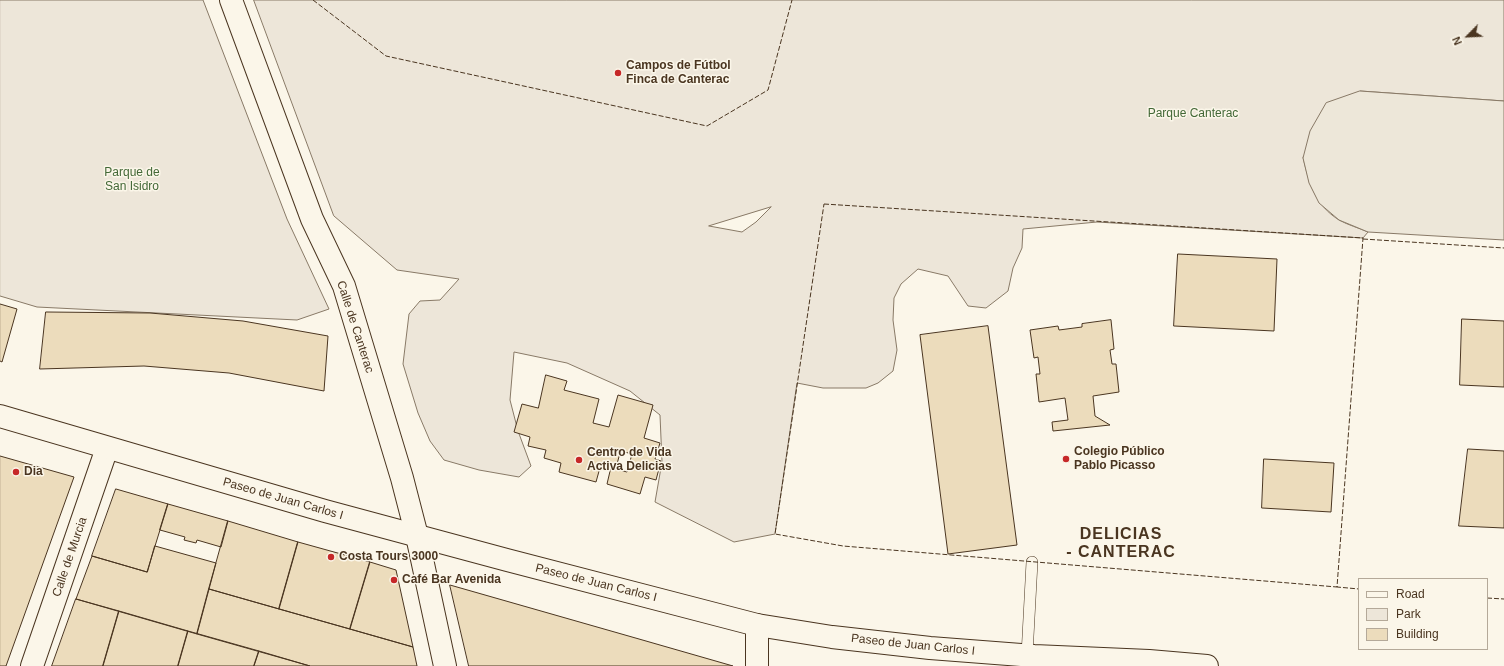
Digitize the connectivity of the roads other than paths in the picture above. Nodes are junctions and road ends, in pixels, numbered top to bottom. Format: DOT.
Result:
graph roads {
  1 [pos="231,0"];
  2 [pos="0,416"];
  3 [pos="107,448"];
  4 [pos="417,536"];
  5 [pos="1032,562"];
  6 [pos="757,625"];
  7 [pos="1027,655"];
  8 [pos="1073,662"];
  9 [pos="32,666"];
  10 [pos="445,666"];
  11 [pos="757,666"];
  12 [pos="1207,666"];
  1 -- 4 [label="main road, Calle de Canterac"];
  2 -- 3 [label="main road, Paseo de Juan Carlos I"];
  3 -- 4 [label="main road, Paseo de Juan Carlos I"];
  3 -- 9 [label="main road, Calle de Murcia"];
  4 -- 6 [label="main road, Paseo de Juan Carlos I"];
  4 -- 10 [label="main road, Calle de Canterac"];
  5 -- 7 [label="lane"];
  6 -- 7 [label="main road, Paseo de Juan Carlos I"];
  6 -- 11 [label="main road"];
  7 -- 8 [label="main road, Paseo de Juan Carlos I"];
  8 -- 12 [label="main road, Paseo de Juan Carlos I"];
}
